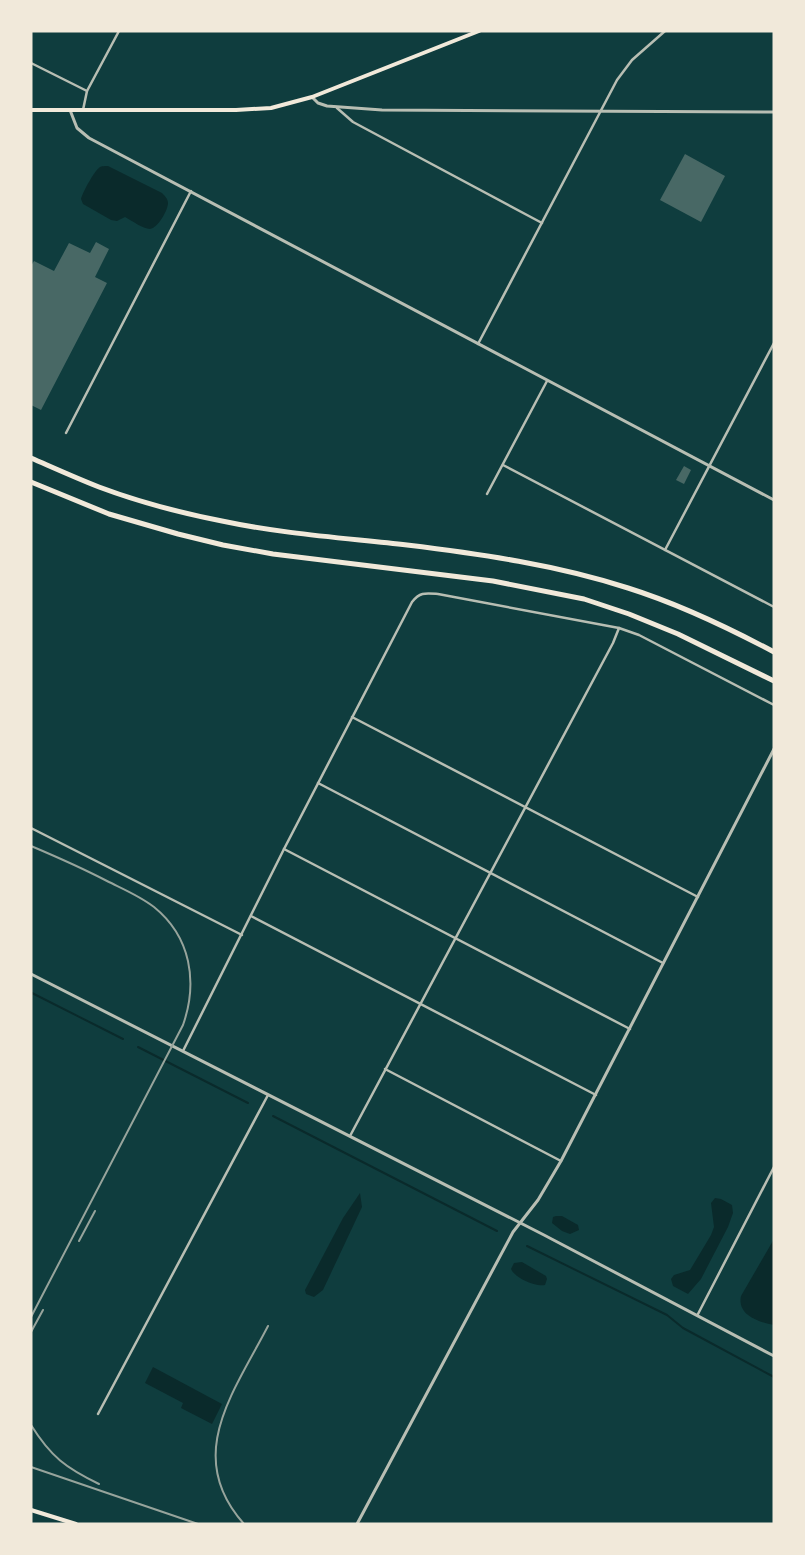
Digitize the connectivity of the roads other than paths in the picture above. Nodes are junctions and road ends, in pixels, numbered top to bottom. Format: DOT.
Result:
graph roads {
  1 [pos="118,31"];
  2 [pos="479,31"];
  3 [pos="665,31"];
  4 [pos="31,63"];
  5 [pos="87,91"];
  6 [pos="312,97"];
  7 [pos="336,108"];
  8 [pos="31,110"];
  9 [pos="70,110"];
  10 [pos="83,110"];
  11 [pos="601,110"];
  12 [pos="774,112"];
  13 [pos="191,191"];
  14 [pos="542,223"];
  15 [pos="774,343"];
  16 [pos="478,344"];
  17 [pos="547,381"];
  18 [pos="66,433"];
  19 [pos="31,458"];
  20 [pos="504,465"];
  21 [pos="709,466"];
  22 [pos="31,482"];
  23 [pos="488,494"];
  24 [pos="774,500"];
  25 [pos="665,550"];
  26 [pos="774,607"];
  27 [pos="619,628"];
  28 [pos="774,652"];
  29 [pos="774,681"];
  30 [pos="774,705"];
  31 [pos="352,717"];
  32 [pos="774,749"];
  33 [pos="318,783"];
  34 [pos="526,808"];
  35 [pos="31,828"];
  36 [pos="284,849"];
  37 [pos="491,873"];
  38 [pos="698,897"];
  39 [pos="251,916"];
  40 [pos="242,935"];
  41 [pos="455,938"];
  42 [pos="664,963"];
  43 [pos="31,974"];
  44 [pos="420,1004"];
  45 [pos="630,1029"];
  46 [pos="183,1051"];
  47 [pos="385,1069"];
  48 [pos="268,1095"];
  49 [pos="596,1095"];
  50 [pos="350,1136"];
  51 [pos="561,1161"];
  52 [pos="774,1167"];
  53 [pos="520,1223"];
  54 [pos="698,1314"];
  55 [pos="774,1356"];
  56 [pos="98,1414"];
  57 [pos="31,1510"];
  58 [pos="76,1524"];
  59 [pos="357,1524"];
  1 -- 5 [label="street"];
  2 -- 6 [label="main road"];
  3 -- 11 [label="street"];
  4 -- 5 [label="street"];
  5 -- 10 [label="street"];
  6 -- 7 [label="street"];
  6 -- 10 [label="main road"];
  7 -- 11 [label="street"];
  7 -- 14 [label="street"];
  8 -- 9 [label="main road"];
  9 -- 10 [label="main road"];
  9 -- 13 [label="street"];
  11 -- 12 [label="street"];
  11 -- 14 [label="street"];
  13 -- 16 [label="street"];
  13 -- 18 [label="street"];
  14 -- 16 [label="street"];
  15 -- 21 [label="street"];
  16 -- 17 [label="street"];
  17 -- 20 [label="street"];
  17 -- 21 [label="street"];
  19 -- 28 [label="highway"];
  20 -- 23 [label="street"];
  20 -- 25 [label="street"];
  21 -- 24 [label="street"];
  21 -- 25 [label="street"];
  22 -- 29 [label="highway"];
  25 -- 26 [label="street"];
  27 -- 30 [label="street"];
  27 -- 31 [label="street"];
  27 -- 34 [label="street"];
  31 -- 33 [label="street"];
  31 -- 34 [label="street"];
  32 -- 38 [label="street"];
  33 -- 36 [label="street"];
  33 -- 37 [label="street"];
  34 -- 37 [label="street"];
  34 -- 38 [label="street"];
  35 -- 40 [label="street"];
  36 -- 39 [label="street"];
  36 -- 41 [label="street"];
  37 -- 41 [label="street"];
  37 -- 42 [label="street"];
  38 -- 42 [label="street"];
  39 -- 40 [label="street"];
  39 -- 44 [label="street"];
  40 -- 46 [label="street"];
  41 -- 44 [label="street"];
  41 -- 45 [label="street"];
  42 -- 45 [label="street"];
  43 -- 46 [label="street"];
  44 -- 47 [label="street"];
  44 -- 49 [label="street"];
  45 -- 49 [label="street"];
  46 -- 48 [label="street"];
  47 -- 50 [label="street"];
  47 -- 51 [label="street"];
  48 -- 50 [label="street"];
  48 -- 56 [label="street"];
  49 -- 51 [label="street"];
  50 -- 53 [label="street"];
  51 -- 53 [label="street"];
  52 -- 54 [label="street"];
  53 -- 54 [label="street"];
  53 -- 59 [label="street"];
  54 -- 55 [label="street"];
  57 -- 58 [label="main road"];
}
